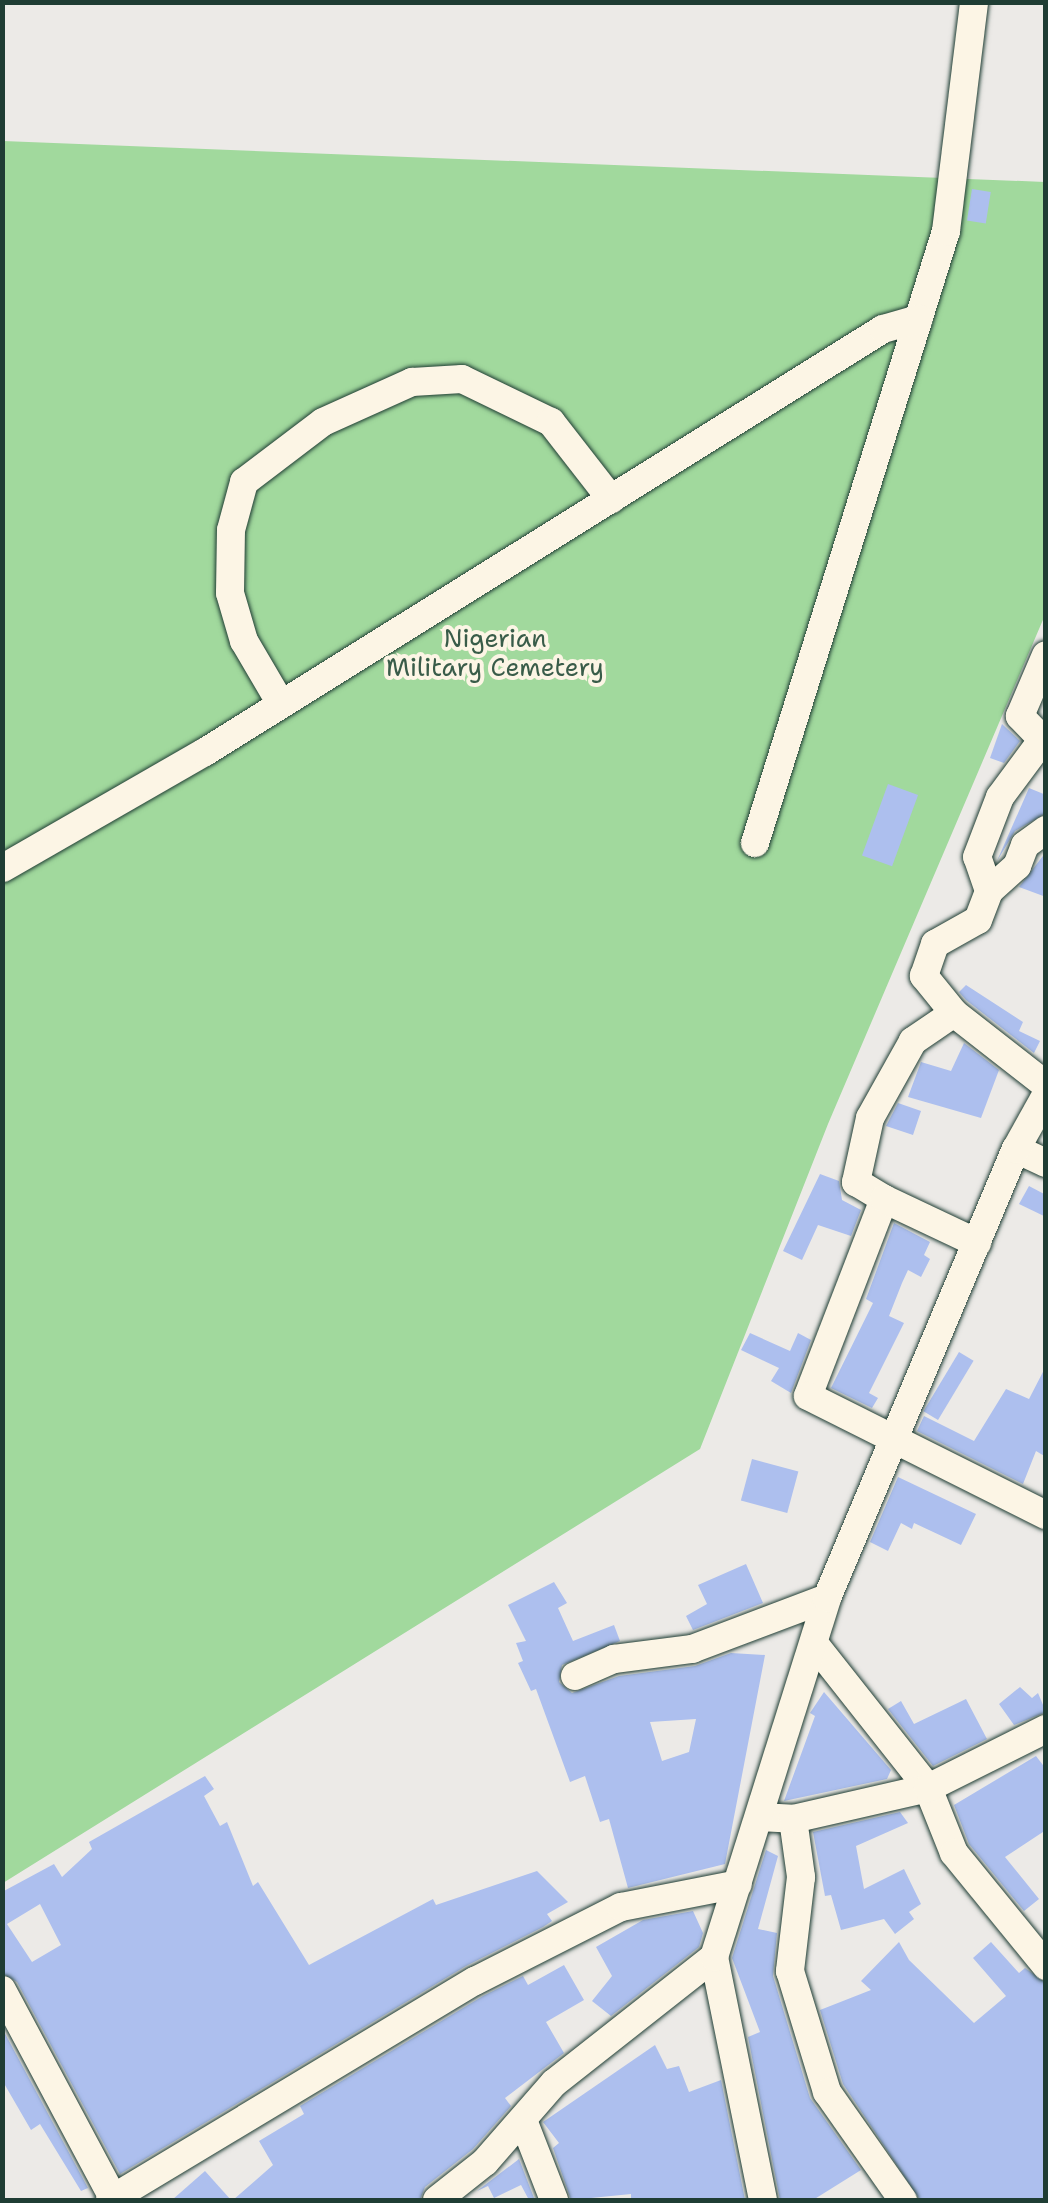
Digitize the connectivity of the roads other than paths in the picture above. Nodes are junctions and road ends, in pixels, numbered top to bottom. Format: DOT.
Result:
graph roads {
  1 [pos="974,2"];
  2 [pos="918,319"];
  3 [pos="611,499"];
  4 [pos="1046,654"];
  5 [pos="281,704"];
  6 [pos="1044,737"];
  7 [pos="1046,830"];
  8 [pos="755,842"];
  9 [pos="4,868"];
  10 [pos="988,891"];
  11 [pos="954,1013"];
  12 [pos="1046,1085"];
  13 [pos="1046,1095"];
  14 [pos="1016,1149"];
  15 [pos="1046,1163"];
  16 [pos="884,1199"];
  17 [pos="977,1242"];
  18 [pos="894,1441"];
  19 [pos="1046,1515"];
  20 [pos="827,1598"];
  21 [pos="816,1646"];
  22 [pos="574,1676"];
  23 [pos="1046,1729"];
  24 [pos="928,1788"];
  25 [pos="759,1817"];
  26 [pos="793,1819"];
  27 [pos="738,1884"];
  28 [pos="714,1956"];
  29 [pos="1046,1966"];
  30 [pos="2,1990"];
  31 [pos="523,2120"];
  32 [pos="111,2199"];
  33 [pos="437,2200"];
  34 [pos="554,2200"];
  35 [pos="763,2200"];
  36 [pos="903,2200"];
  1 -- 2 [label="street"];
  2 -- 3 [label="street"];
  2 -- 8 [label="street"];
  3 -- 5 [label="street"];
  3 -- 5 [label="street"];
  4 -- 6 [label="street"];
  5 -- 9 [label="street"];
  6 -- 10 [label="street"];
  7 -- 10 [label="street"];
  10 -- 11 [label="street"];
  11 -- 12 [label="street"];
  11 -- 16 [label="street"];
  13 -- 14 [label="street"];
  14 -- 15 [label="street"];
  14 -- 17 [label="street"];
  16 -- 17 [label="street"];
  16 -- 18 [label="street"];
  17 -- 18 [label="street"];
  18 -- 19 [label="street"];
  18 -- 20 [label="street"];
  20 -- 21 [label="street"];
  20 -- 22 [label="street"];
  21 -- 24 [label="street"];
  21 -- 25 [label="street"];
  23 -- 24 [label="street"];
  24 -- 26 [label="street"];
  24 -- 29 [label="street"];
  25 -- 26 [label="street"];
  25 -- 27 [label="street"];
  26 -- 36 [label="street"];
  27 -- 28 [label="street"];
  27 -- 32 [label="street"];
  28 -- 31 [label="street"];
  28 -- 35 [label="street"];
  30 -- 32 [label="street"];
  31 -- 33 [label="street"];
  31 -- 34 [label="street"];
}
